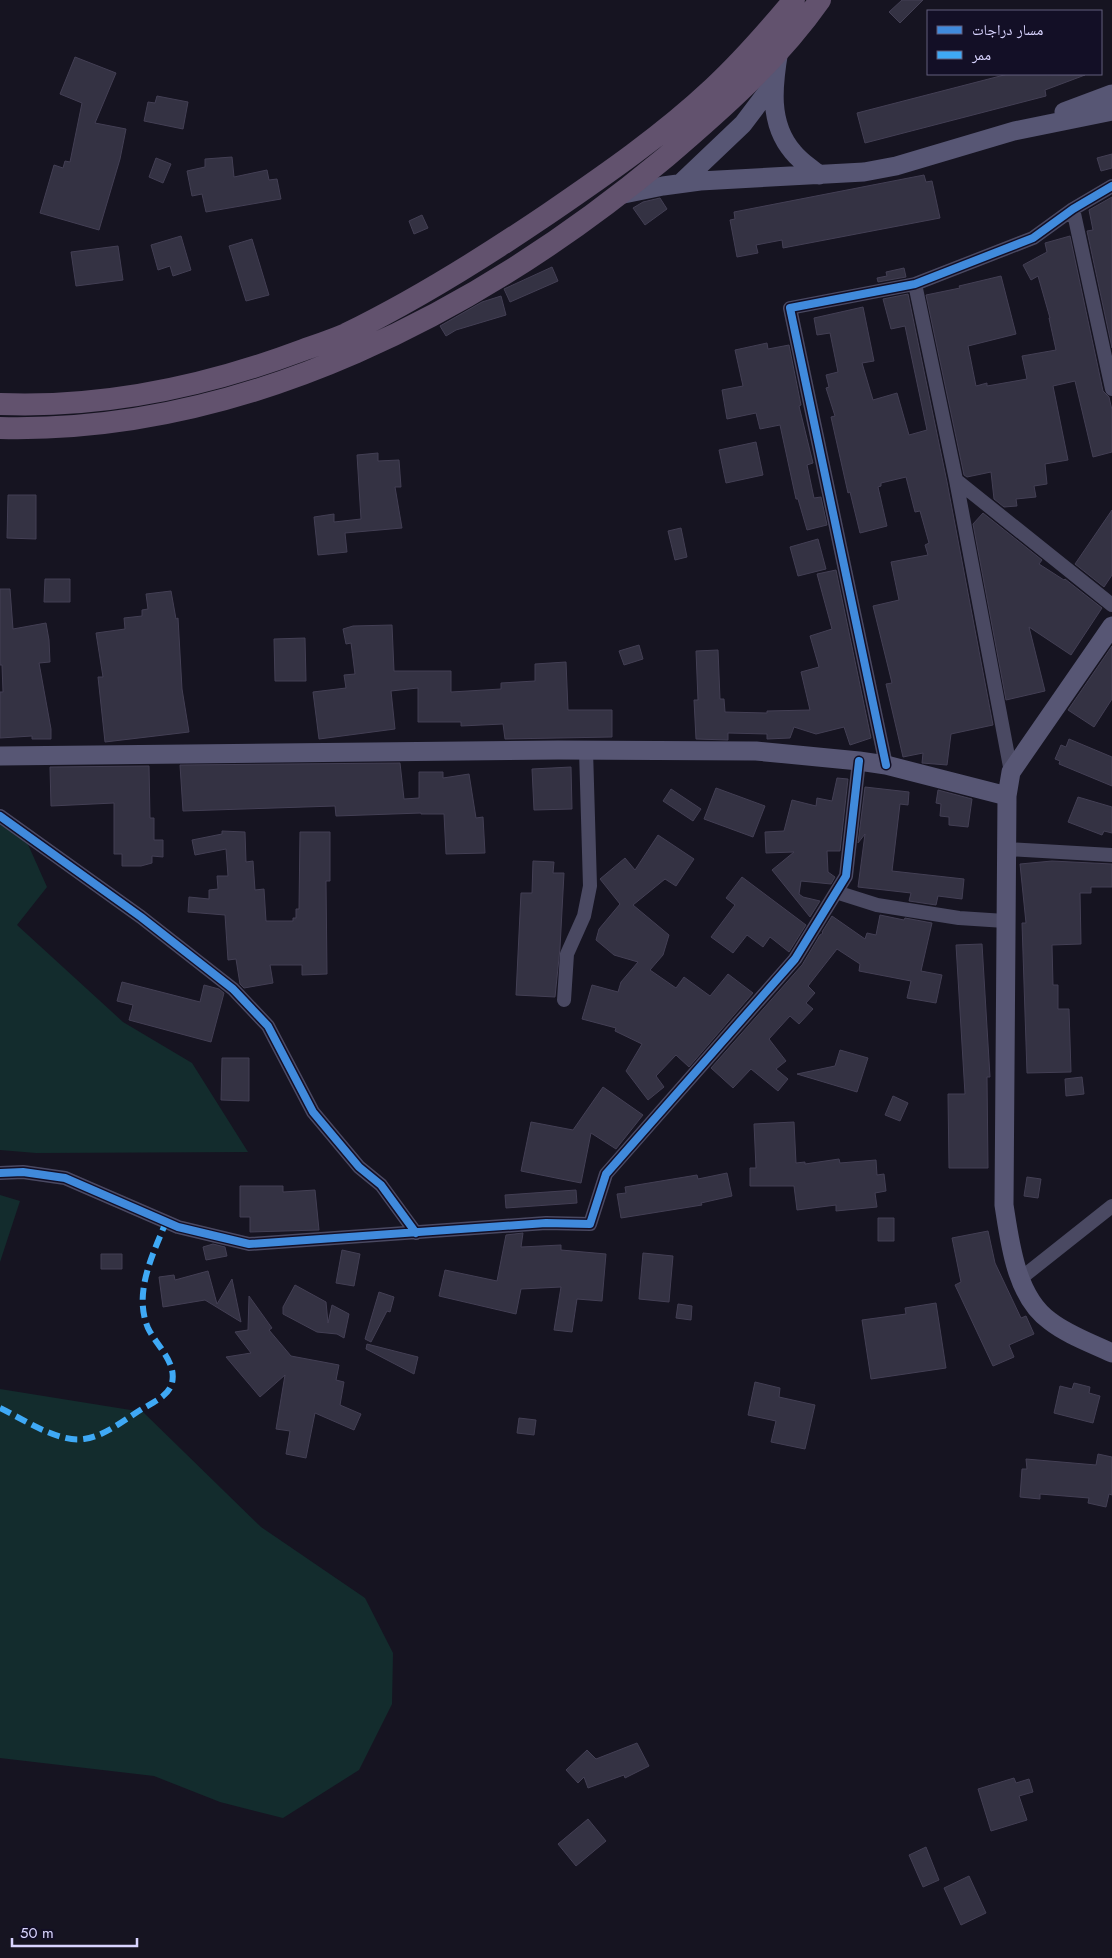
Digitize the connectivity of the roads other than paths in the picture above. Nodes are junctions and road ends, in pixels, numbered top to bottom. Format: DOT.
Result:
graph roads {
  1 [pos="794,0"];
  2 [pos="820,0"];
  3 [pos="779,50"];
  4 [pos="774,83"];
  5 [pos="1112,94"];
  6 [pos="1112,112"];
  7 [pos="1014,131"];
  8 [pos="819,175"];
  9 [pos="681,183"];
  10 [pos="1112,186"];
  11 [pos="619,196"];
  12 [pos="1073,209"];
  13 [pos="915,284"];
  14 [pos="1112,389"];
  15 [pos="0,404"];
  16 [pos="0,428"];
  17 [pos="956,480"];
  18 [pos="1112,605"];
  19 [pos="1112,626"];
  20 [pos="586,750"];
  21 [pos="0,756"];
  22 [pos="859,761"];
  23 [pos="886,765"];
  24 [pos="1011,772"];
  25 [pos="1007,796"];
  26 [pos="0,816"];
  27 [pos="1006,850"];
  28 [pos="1112,855"];
  29 [pos="836,892"];
  30 [pos="1005,921"];
  31 [pos="564,1000"];
  32 [pos="0,1173"];
  33 [pos="1112,1206"];
  34 [pos="416,1232"];
  35 [pos="1020,1279"];
  36 [pos="1112,1353"];
  1 -- 15 [label="highway"];
  2 -- 3 [label="highway"];
  3 -- 4 [label="main road"];
  3 -- 11 [label="highway"];
  4 -- 8 [label="main road"];
  4 -- 9 [label="main road"];
  5 -- 7 [label="main road"];
  6 -- 7 [label="main road"];
  7 -- 8 [label="main road"];
  8 -- 9 [label="main road"];
  9 -- 11 [label="main road"];
  10 -- 12 [label="street"];
  11 -- 16 [label="highway"];
  12 -- 13 [label="street"];
  12 -- 14 [label="street"];
  13 -- 17 [label="street"];
  13 -- 23 [label="street"];
  17 -- 18 [label="street"];
  17 -- 24 [label="street"];
  19 -- 24 [label="main road"];
  20 -- 21 [label="main road"];
  20 -- 22 [label="main road"];
  20 -- 31 [label="street"];
  22 -- 23 [label="main road"];
  22 -- 29 [label="street"];
  23 -- 25 [label="main road"];
  24 -- 25 [label="main road"];
  25 -- 27 [label="main road"];
  26 -- 34 [label="street"];
  27 -- 28 [label="street"];
  27 -- 30 [label="main road"];
  29 -- 30 [label="street"];
  29 -- 34 [label="street"];
  30 -- 35 [label="main road"];
  32 -- 34 [label="street"];
  33 -- 35 [label="street"];
  35 -- 36 [label="main road"];
}
